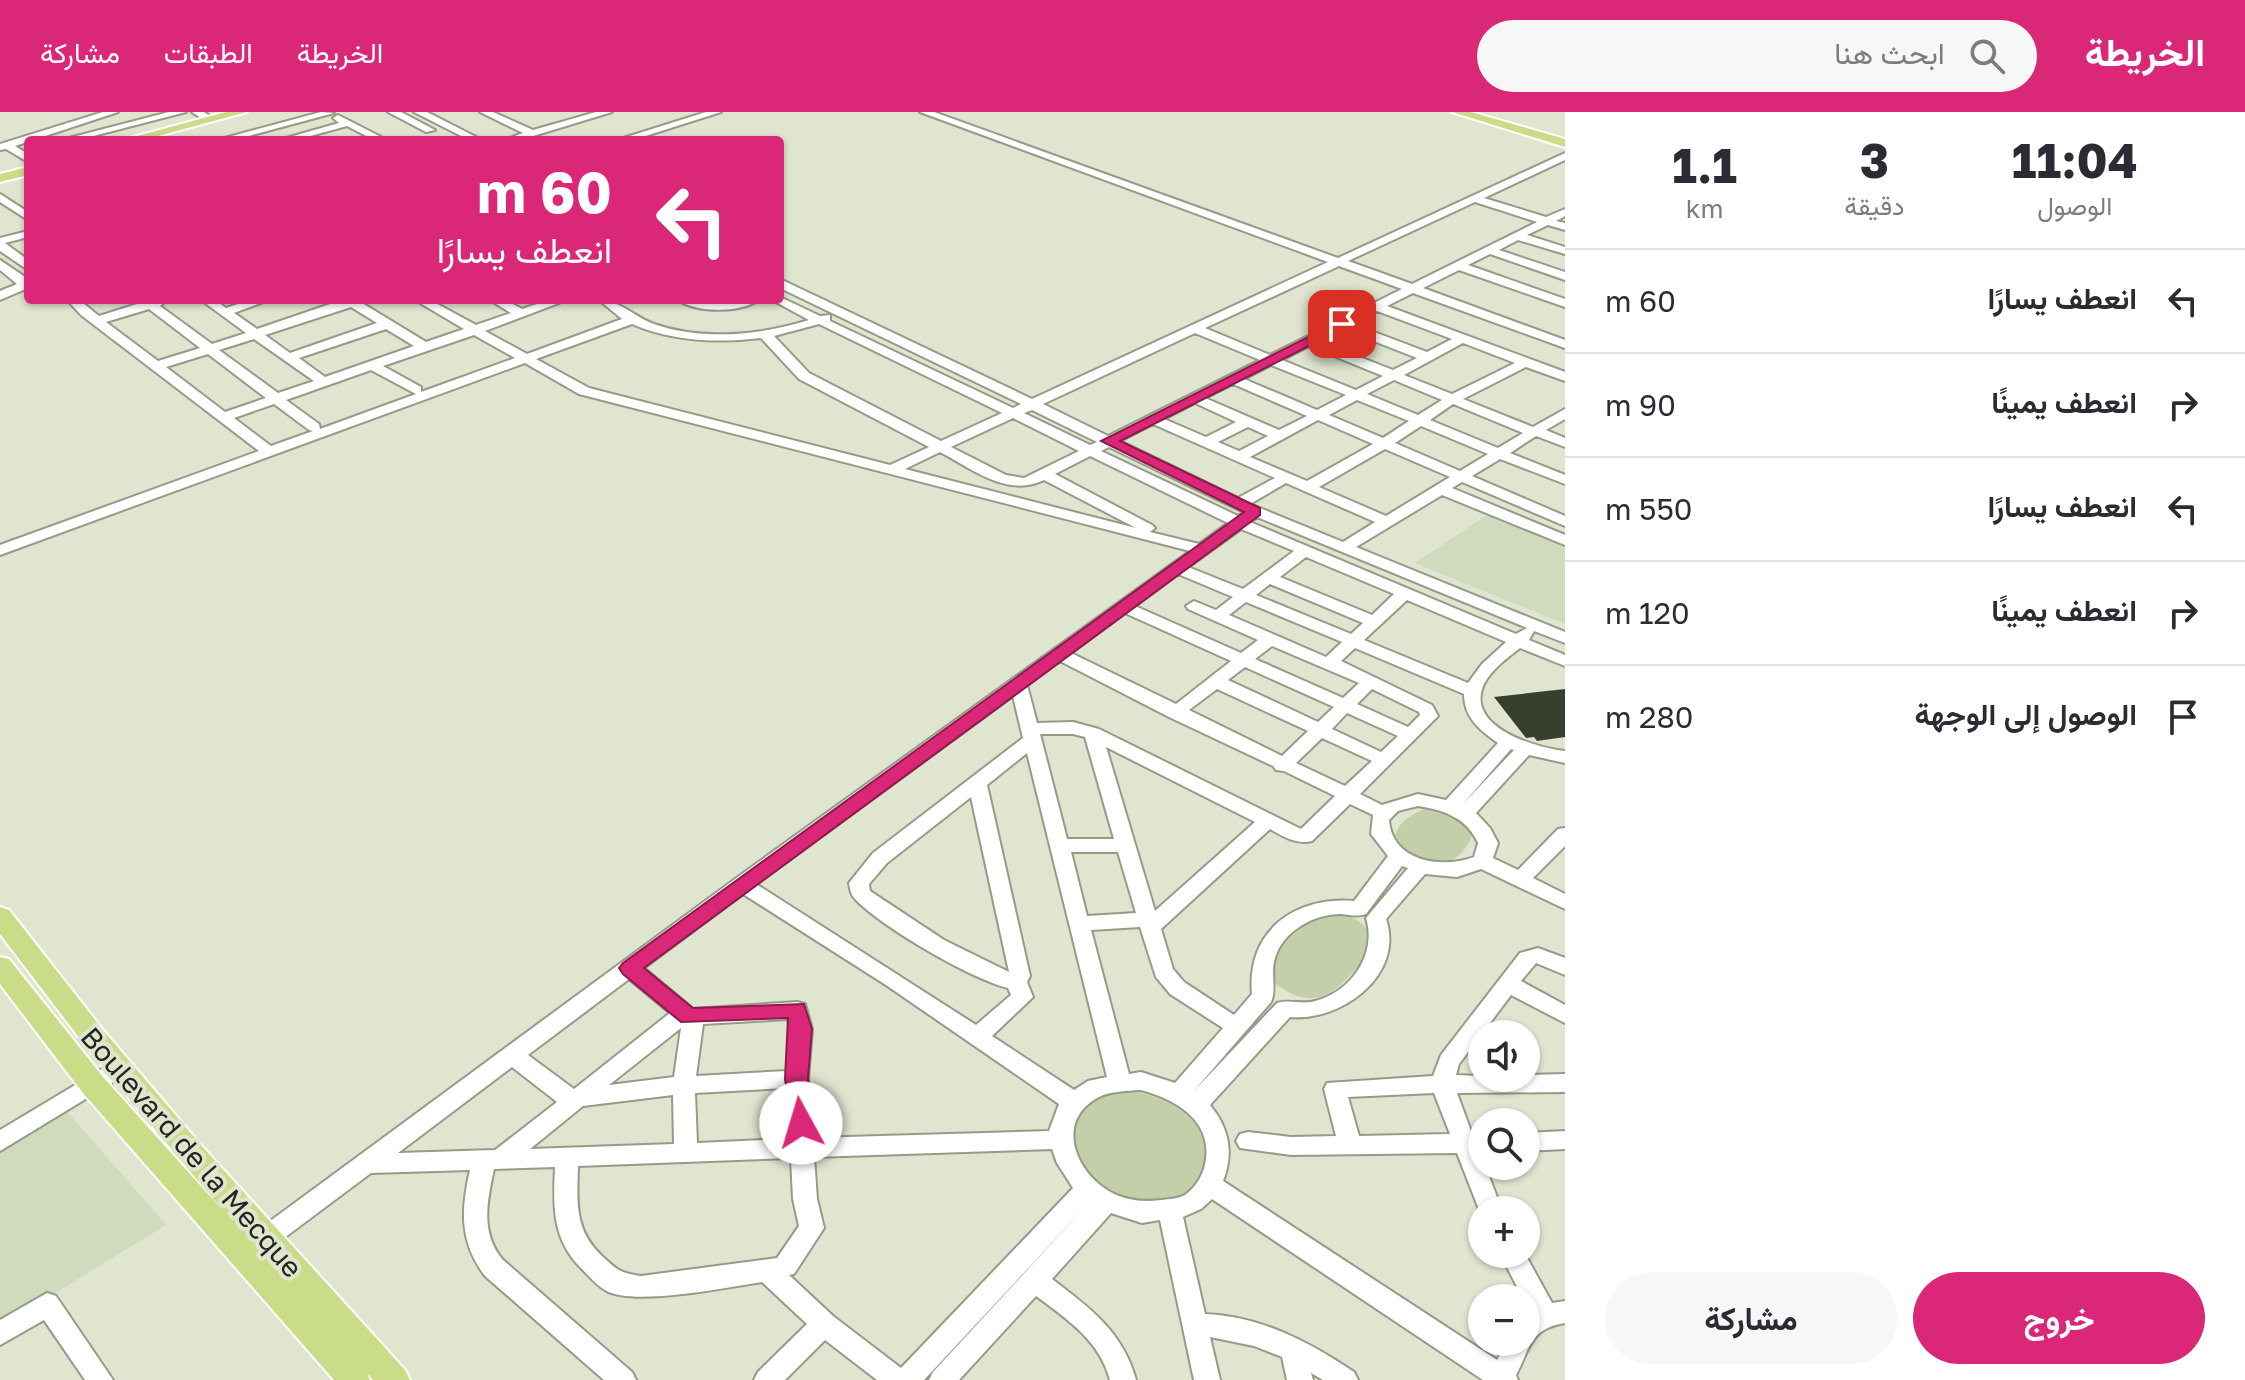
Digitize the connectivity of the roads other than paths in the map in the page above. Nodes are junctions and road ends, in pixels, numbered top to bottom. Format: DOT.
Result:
graph roads {
  1 [pos="181,112"];
  2 [pos="197,112"];
  3 [pos="241,112"];
  4 [pos="263,112"];
  5 [pos="328,112"];
  6 [pos="393,112"];
  7 [pos="445,112"];
  8 [pos="485,112"];
  9 [pos="607,112"];
  10 [pos="673,112"];
  11 [pos="716,112"];
  12 [pos="925,112"];
  13 [pos="953,112"];
  14 [pos="1458,112"];
  15 [pos="1484,112"];
  16 [pos="110,113"];
  17 [pos="424,114"];
  18 [pos="691,119"];
  19 [pos="214,121"];
  20 [pos="126,125"];
  21 [pos="353,125"];
  22 [pos="996,127"];
  23 [pos="313,132"];
  24 [pos="981,132"];
  25 [pos="531,133"];
  26 [pos="1565,135"];
  27 [pos="46,136"];
  28 [pos="82,136"];
  29 [pos="143,136"];
  30 [pos="159,136"];
  31 [pos="241,136"];
  32 [pos="251,136"];
  33 [pos="298,136"];
  34 [pos="322,136"];
  35 [pos="336,136"];
  36 [pos="374,136"];
  37 [pos="441,136"];
  38 [pos="469,136"];
  39 [pos="522,136"];
  40 [pos="635,136"];
  41 [pos="1565,143"];
  42 [pos="13,148"];
  43 [pos="0,156"];
  44 [pos="1565,156"];
  45 [pos="24,166"];
  46 [pos="0,175"];
  47 [pos="1157,185"];
  48 [pos="1142,191"];
  49 [pos="0,197"];
  50 [pos="1473,198"];
  51 [pos="1565,212"];
  52 [pos="24,214"];
  53 [pos="1547,221"];
  54 [pos="1565,227"];
  55 [pos="24,235"];
  56 [pos="1518,236"];
  57 [pos="0,243"];
  58 [pos="1489,250"];
  59 [pos="1565,251"];
  60 [pos="1351,255"];
  61 [pos="1336,262"];
  62 [pos="24,263"];
  63 [pos="0,264"];
  64 [pos="1459,266"];
  65 [pos="1565,276"];
  66 [pos="24,281"];
  67 [pos="1426,282"];
  68 [pos="1565,282"];
  69 [pos="24,284"];
  70 [pos="784,285"];
  71 [pos="1412,289"];
  72 [pos="0,296"];
  73 [pos="1544,296"];
  74 [pos="784,303"];
  75 [pos="1565,303"];
  76 [pos="77,304"];
  77 [pos="150,304"];
  78 [pos="213,304"];
  79 [pos="250,304"];
  80 [pos="345,304"];
  81 [pos="358,304"];
  82 [pos="428,304"];
  83 [pos="503,304"];
  84 [pos="548,304"];
  85 [pos="610,304"];
  86 [pos="710,304"];
  87 [pos="733,304"];
  88 [pos="1377,307"];
  89 [pos="225,312"];
  90 [pos="839,313"];
  91 [pos="522,314"];
  92 [pos="626,318"];
  93 [pos="819,320"];
  94 [pos="97,321"];
  95 [pos="387,324"];
  96 [pos="1342,324"];
  97 [pos="1193,328"];
  98 [pos="475,332"];
  99 [pos="256,334"];
  100 [pos="765,334"];
  101 [pos="1462,339"];
  102 [pos="1563,339"];
  103 [pos="1309,341"];
  104 [pos="210,348"];
  105 [pos="426,348"];
  106 [pos="290,357"];
  107 [pos="518,357"];
  108 [pos="1427,357"];
  109 [pos="1272,359"];
  110 [pos="1525,362"];
  111 [pos="157,366"];
  112 [pos="374,366"];
  113 [pos="1392,375"];
  114 [pos="1565,377"];
  115 [pos="1233,379"];
  116 [pos="325,383"];
  117 [pos="416,390"];
  118 [pos="1356,395"];
  119 [pos="1194,398"];
  120 [pos="277,399"];
  121 [pos="1451,400"];
  122 [pos="1031,404"];
  123 [pos="1565,413"];
  124 [pos="1011,414"];
  125 [pos="1318,416"];
  126 [pos="223,417"];
  127 [pos="1153,419"];
  128 [pos="1248,421"];
  129 [pos="1421,422"];
  130 [pos="314,427"];
  131 [pos="1534,432"];
  132 [pos="1280,436"];
  133 [pos="1108,441"];
  134 [pos="1206,443"];
  135 [pos="1565,443"];
  136 [pos="1384,444"];
  137 [pos="941,447"];
  138 [pos="266,449"];
  139 [pos="1089,451"];
  140 [pos="1499,453"];
  141 [pos="1237,458"];
  142 [pos="893,469"];
  143 [pos="1044,474"];
  144 [pos="1460,477"];
  145 [pos="1285,478"];
  146 [pos="1565,480"];
  147 [pos="1306,488"];
  148 [pos="1441,489"];
  149 [pos="1244,512"];
  150 [pos="1565,521"];
  151 [pos="1387,522"];
  152 [pos="1565,540"];
  153 [pos="0,541"];
  154 [pos="1174,542"];
  155 [pos="1344,548"];
  156 [pos="1199,549"];
  157 [pos="0,550"];
  158 [pos="1305,550"];
  159 [pos="1175,567"];
  160 [pos="1269,578"];
  161 [pos="1405,593"];
  162 [pos="1244,596"];
  163 [pos="1122,606"];
  164 [pos="1194,606"];
  165 [pos="1218,616"];
  166 [pos="1373,621"];
  167 [pos="1534,626"];
  168 [pos="1565,638"];
  169 [pos="1270,639"];
  170 [pos="1519,640"];
  171 [pos="1350,642"];
  172 [pos="1058,653"];
  173 [pos="1242,659"];
  174 [pos="1565,661"];
  175 [pos="1333,666"];
  176 [pos="1215,681"];
  177 [pos="1018,683"];
  178 [pos="1369,683"];
  179 [pos="1473,691"];
  180 [pos="1345,706"];
  181 [pos="1175,713"];
  182 [pos="1319,730"];
  183 [pos="1093,733"];
  184 [pos="1030,735"];
  185 [pos="1411,735"];
  186 [pos="1516,746"];
  187 [pos="1565,757"];
  188 [pos="1384,760"];
  189 [pos="1282,766"];
  190 [pos="977,783"];
  191 [pos="1346,797"];
  192 [pos="1458,810"];
  193 [pos="1382,812"];
  194 [pos="1268,820"];
  195 [pos="1563,839"];
  196 [pos="1126,845"];
  197 [pos="1059,846"];
  198 [pos="1398,857"];
  199 [pos="1482,861"];
  200 [pos="1420,867"];
  201 [pos="1520,880"];
  202 [pos="742,884"];
  203 [pos="1565,902"];
  204 [pos="1367,914"];
  205 [pos="0,916"];
  206 [pos="1149,923"];
  207 [pos="1078,924"];
  208 [pos="0,966"];
  209 [pos="1565,967"];
  210 [pos="630,968"];
  211 [pos="1016,982"];
  212 [pos="1509,984"];
  213 [pos="1263,996"];
  214 [pos="1285,1009"];
  215 [pos="687,1015"];
  216 [pos="1565,1015"];
  217 [pos="1237,1027"];
  218 [pos="976,1038"];
  219 [pos="513,1056"];
  220 [pos="117,1069"];
  221 [pos="797,1079"];
  222 [pos="1119,1080"];
  223 [pos="1442,1084"];
  224 [pos="93,1085"];
  225 [pos="684,1085"];
  226 [pos="1563,1088"];
  227 [pos="576,1098"];
  228 [pos="1187,1100"];
  229 [pos="1072,1101"];
  230 [pos="1468,1134"];
  231 [pos="1058,1140"];
  232 [pos="1565,1140"];
  233 [pos="1248,1141"];
  234 [pos="1540,1141"];
  235 [pos="0,1142"];
  236 [pos="1350,1144"];
  237 [pos="1468,1144"];
  238 [pos="803,1145"];
  239 [pos="686,1153"];
  240 [pos="567,1159"];
  241 [pos="492,1160"];
  242 [pos="369,1163"];
  243 [pos="1212,1186"];
  244 [pos="1097,1195"];
  245 [pos="1170,1212"];
  246 [pos="267,1237"];
  247 [pos="1519,1268"];
  248 [pos="767,1271"];
  249 [pos="1035,1280"];
  250 [pos="1545,1319"];
  251 [pos="824,1324"];
  252 [pos="1194,1325"];
  253 [pos="0,1334"];
  254 [pos="1293,1348"];
  255 [pos="1514,1356"];
  256 [pos="92,1377"];
  257 [pos="1503,1379"];
  258 [pos="354,1380"];
  259 [pos="394,1380"];
  260 [pos="623,1380"];
  261 [pos="767,1380"];
  262 [pos="897,1380"];
  263 [pos="907,1380"];
  264 [pos="942,1380"];
  265 [pos="1123,1380"];
  266 [pos="1207,1380"];
  267 [pos="1300,1380"];
  268 [pos="1345,1380"];
  1 -- 20 [label="street"];
  2 -- 19 [label="street"];
  3 -- 19 [label="main road"];
  4 -- 19 [label="main road"];
  5 -- 21 [label="street"];
  5 -- 32 [label="street"];
  6 -- 37 [label="street"];
  7 -- 17 [label="street"];
  8 -- 25 [label="street"];
  9 -- 25 [label="street"];
  10 -- 18 [label="street"];
  11 -- 18 [label="street"];
  12 -- 24 [label="street"];
  13 -- 22 [label="street"];
  14 -- 41 [label="main road"];
  15 -- 26 [label="main road"];
  16 -- 20 [label="street"];
  16 -- 27 [label="street"];
  17 -- 38 [label="street"];
  18 -- 40 [label="street"];
  19 -- 30 [label="main road"];
  19 -- 31 [label="street"];
  20 -- 28 [label="street"];
  20 -- 29 [label="street"];
  21 -- 23 [label="street"];
  21 -- 35 [label="street"];
  21 -- 36 [label="street"];
  22 -- 24 [label="street"];
  22 -- 47 [label="street"];
  23 -- 33 [label="street"];
  23 -- 34 [label="street"];
  24 -- 48 [label="street"];
  25 -- 39 [label="street"];
  42 -- 43 [label="street"];
  44 -- 50 [label="street"];
  45 -- 46 [label="main road"];
  47 -- 48 [label="street"];
  47 -- 60 [label="street"];
  48 -- 61 [label="street"];
  49 -- 52 [label="street"];
  50 -- 53 [label="street"];
  50 -- 60 [label="street"];
  51 -- 53 [label="street"];
  53 -- 54 [label="street"];
  53 -- 56 [label="street"];
  55 -- 57 [label="street"];
  56 -- 58 [label="street"];
  56 -- 59 [label="street"];
  57 -- 62 [label="street"];
  58 -- 64 [label="street"];
  58 -- 65 [label="street"];
  60 -- 61 [label="street"];
  60 -- 67 [label="street"];
  61 -- 71 [label="street"];
  61 -- 97 [label="street"];
  63 -- 66 [label="street"];
  64 -- 67 [label="street"];
  64 -- 73 [label="street"];
  67 -- 71 [label="street"];
  67 -- 102 [label="street"];
  68 -- 73 [label="street"];
  69 -- 72 [label="street"];
  70 -- 90 [label="street"];
  71 -- 88 [label="street"];
  71 -- 102 [label="street"];
  73 -- 75 [label="street"];
  74 -- 93 [label="street"];
  76 -- 94 [label="street"];
  77 -- 94 [label="street"];
  77 -- 104 [label="street"];
  78 -- 89 [label="street"];
  79 -- 89 [label="street"];
  80 -- 99 [label="street"];
  81 -- 95 [label="street"];
  82 -- 98 [label="street"];
  83 -- 91 [label="street"];
  84 -- 91 [label="street"];
  85 -- 92 [label="street"];
  86 -- 87 [label="street"];
  88 -- 96 [label="street"];
  88 -- 101 [label="street"];
  89 -- 99 [label="street"];
  90 -- 93 [label="street"];
  90 -- 122 [label="street"];
  91 -- 98 [label="street"];
  92 -- 100 [label="street"];
  92 -- 107 [label="street"];
  93 -- 100 [label="street"];
  93 -- 124 [label="street"];
  94 -- 111 [label="street"];
  95 -- 105 [label="street"];
  95 -- 106 [label="street"];
  96 -- 103 [label="street"];
  96 -- 108 [label="street"];
  97 -- 109 [label="street"];
  97 -- 122 [label="street"];
  98 -- 105 [label="street"];
  98 -- 107 [label="street"];
  99 -- 104 [label="street"];
  99 -- 106 [label="street"];
  100 -- 137 [label="street"];
  101 -- 108 [label="street"];
  101 -- 110 [label="street"];
  102 -- 110 [label="street"];
  103 -- 109 [label="street"];
  103 -- 113 [label="street"];
  104 -- 111 [label="street"];
  104 -- 120 [label="street"];
  105 -- 112 [label="street"];
  106 -- 116 [label="street"];
  107 -- 117 [label="street"];
  107 -- 138 [label="street"];
  107 -- 142 [label="street"];
  108 -- 113 [label="street"];
  109 -- 115 [label="street"];
  109 -- 118 [label="street"];
  110 -- 114 [label="street"];
  110 -- 121 [label="street"];
  111 -- 126 [label="street"];
  112 -- 116 [label="street"];
  112 -- 117 [label="street"];
  113 -- 118 [label="street"];
  113 -- 121 [label="street"];
  115 -- 119 [label="street"];
  115 -- 125 [label="street"];
  116 -- 120 [label="street"];
  117 -- 130 [label="street"];
  118 -- 125 [label="street"];
  118 -- 129 [label="street"];
  119 -- 127 [label="street"];
  119 -- 128 [label="street"];
  120 -- 126 [label="street"];
  120 -- 130 [label="street"];
  121 -- 129 [label="street"];
  121 -- 131 [label="street"];
  122 -- 124 [label="street"];
  122 -- 133 [label="street"];
  123 -- 131 [label="street"];
  124 -- 137 [label="street"];
  124 -- 139 [label="street"];
  125 -- 132 [label="street"];
  125 -- 136 [label="street"];
  126 -- 138 [label="street"];
  127 -- 133 [label="street"];
  127 -- 134 [label="street"];
  128 -- 132 [label="street"];
  128 -- 134 [label="street"];
  129 -- 136 [label="street"];
  129 -- 140 [label="street"];
  130 -- 138 [label="street"];
  131 -- 135 [label="street"];
  131 -- 140 [label="street"];
  132 -- 141 [label="street"];
  133 -- 139 [label="street"];
  133 -- 149 [label="street"];
  134 -- 141 [label="street"];
  136 -- 144 [label="street"];
  136 -- 147 [label="street"];
  137 -- 142 [label="street"];
  137 -- 143 [label="street"];
  138 -- 153 [label="street"];
  138 -- 157 [label="street"];
  139 -- 143 [label="street"];
  139 -- 149 [label="street"];
  140 -- 144 [label="street"];
  140 -- 146 [label="street"];
  141 -- 145 [label="street"];
  142 -- 154 [label="street"];
  143 -- 154 [label="street"];
  144 -- 148 [label="street"];
  144 -- 150 [label="street"];
  145 -- 147 [label="street"];
  145 -- 149 [label="street"];
  147 -- 151 [label="street"];
  148 -- 151 [label="street"];
  148 -- 152 [label="street"];
  149 -- 155 [label="street"];
  149 -- 156 [label="street"];
  149 -- 158 [label="street"];
  151 -- 155 [label="street"];
  154 -- 156 [label="street"];
  155 -- 167 [label="street"];
  156 -- 159 [label="street"];
  158 -- 160 [label="street"];
  158 -- 161 [label="street"];
  159 -- 162 [label="street"];
  159 -- 163 [label="street"];
  160 -- 162 [label="street"];
  160 -- 166 [label="street"];
  161 -- 166 [label="street"];
  161 -- 170 [label="street"];
  162 -- 165 [label="street"];
  162 -- 171 [label="street"];
  163 -- 172 [label="street"];
  163 -- 173 [label="street"];
  164 -- 165 [label="street"];
  165 -- 169 [label="street"];
  166 -- 171 [label="street"];
  167 -- 168 [label="street"];
  167 -- 170 [label="street"];
  169 -- 173 [label="street"];
  169 -- 175 [label="street"];
  170 -- 174 [label="street"];
  170 -- 179 [label="street"];
  171 -- 175 [label="street"];
  171 -- 179 [label="street"];
  172 -- 177 [label="street"];
  172 -- 181 [label="street"];
  173 -- 176 [label="street"];
  173 -- 180 [label="street"];
  175 -- 178 [label="street"];
  176 -- 181 [label="street"];
  176 -- 182 [label="street"];
  177 -- 184 [label="street"];
  177 -- 202 [label="street"];
  178 -- 180 [label="street"];
  178 -- 185 [label="street"];
  179 -- 186 [label="street"];
  180 -- 182 [label="street"];
  180 -- 185 [label="street"];
  181 -- 189 [label="street"];
  182 -- 188 [label="street"];
  182 -- 189 [label="street"];
  183 -- 184 [label="street"];
  183 -- 194 [label="street"];
  183 -- 196 [label="street"];
  184 -- 190 [label="street"];
  184 -- 197 [label="street"];
  185 -- 188 [label="street"];
  186 -- 187 [label="street"];
  186 -- 192 [label="street"];
  188 -- 191 [label="street"];
  189 -- 191 [label="street"];
  190 -- 211 [label="street"];
  190 -- 211 [label="street"];
  191 -- 193 [label="street"];
  191 -- 194 [label="street"];
  192 -- 193 [label="street"];
  192 -- 199 [label="street"];
  193 -- 198 [label="street"];
  194 -- 206 [label="street"];
  195 -- 201 [label="street"];
  196 -- 197 [label="street"];
  196 -- 206 [label="street"];
  197 -- 207 [label="street"];
  198 -- 200 [label="street"];
  198 -- 204 [label="street"];
  199 -- 200 [label="street"];
  199 -- 201 [label="street"];
  200 -- 204 [label="street"];
  201 -- 203 [label="street"];
  202 -- 210 [label="street"];
  202 -- 218 [label="street"];
  204 -- 213 [label="street"];
  204 -- 214 [label="street"];
  205 -- 220 [label="main road, Boulevard de la Mecque"];
  206 -- 207 [label="street"];
  206 -- 217 [label="street"];
  207 -- 222 [label="street"];
  208 -- 224 [label="main road, Boulevard de la Mecque"];
  209 -- 212 [label="street"];
  210 -- 215 [label="street"];
  210 -- 219 [label="street"];
  211 -- 218 [label="street"];
  212 -- 216 [label="street"];
  212 -- 223 [label="street"];
  213 -- 214 [label="street"];
  213 -- 217 [label="street"];
  214 -- 228 [label="street"];
  215 -- 221 [label="street"];
  215 -- 225 [label="street"];
  215 -- 227 [label="street"];
  217 -- 228 [label="street"];
  218 -- 229 [label="street"];
  219 -- 227 [label="street"];
  219 -- 242 [label="street"];
  220 -- 224 [label="street"];
  220 -- 246 [label="main road, Boulevard de la Mecque"];
  221 -- 225 [label="street"];
  221 -- 238 [label="street"];
  222 -- 228 [label="street"];
  222 -- 229 [label="street"];
  223 -- 226 [label="street"];
  223 -- 230 [label="street"];
  223 -- 236 [label="street"];
  224 -- 235 [label="street"];
  224 -- 258 [label="main road, Boulevard de la Mecque"];
  225 -- 227 [label="street"];
  225 -- 239 [label="street"];
  227 -- 241 [label="street"];
  228 -- 243 [label="street"];
  229 -- 231 [label="street"];
  231 -- 238 [label="street"];
  231 -- 244 [label="street"];
  232 -- 234 [label="street"];
  233 -- 236 [label="street"];
  236 -- 237 [label="street"];
  238 -- 239 [label="street"];
  238 -- 248 [label="street"];
  239 -- 240 [label="street"];
  240 -- 241 [label="street"];
  240 -- 248 [label="street"];
  241 -- 242 [label="street"];
  241 -- 260 [label="street"];
  242 -- 246 [label="street"];
  243 -- 245 [label="street"];
  243 -- 257 [label="street"];
  244 -- 245 [label="street"];
  244 -- 249 [label="street"];
  244 -- 263 [label="street"];
  245 -- 252 [label="street"];
  246 -- 259 [label="main road, Boulevard de la Mecque"];
  247 -- 250 [label="street"];
  248 -- 251 [label="street"];
  249 -- 264 [label="street"];
  249 -- 265 [label="street"];
  251 -- 261 [label="street"];
  251 -- 262 [label="street"];
  252 -- 254 [label="street"];
  252 -- 266 [label="street"];
  253 -- 256 [label="street"];
  254 -- 267 [label="street"];
  254 -- 268 [label="street"];
  255 -- 257 [label="street"];
}
